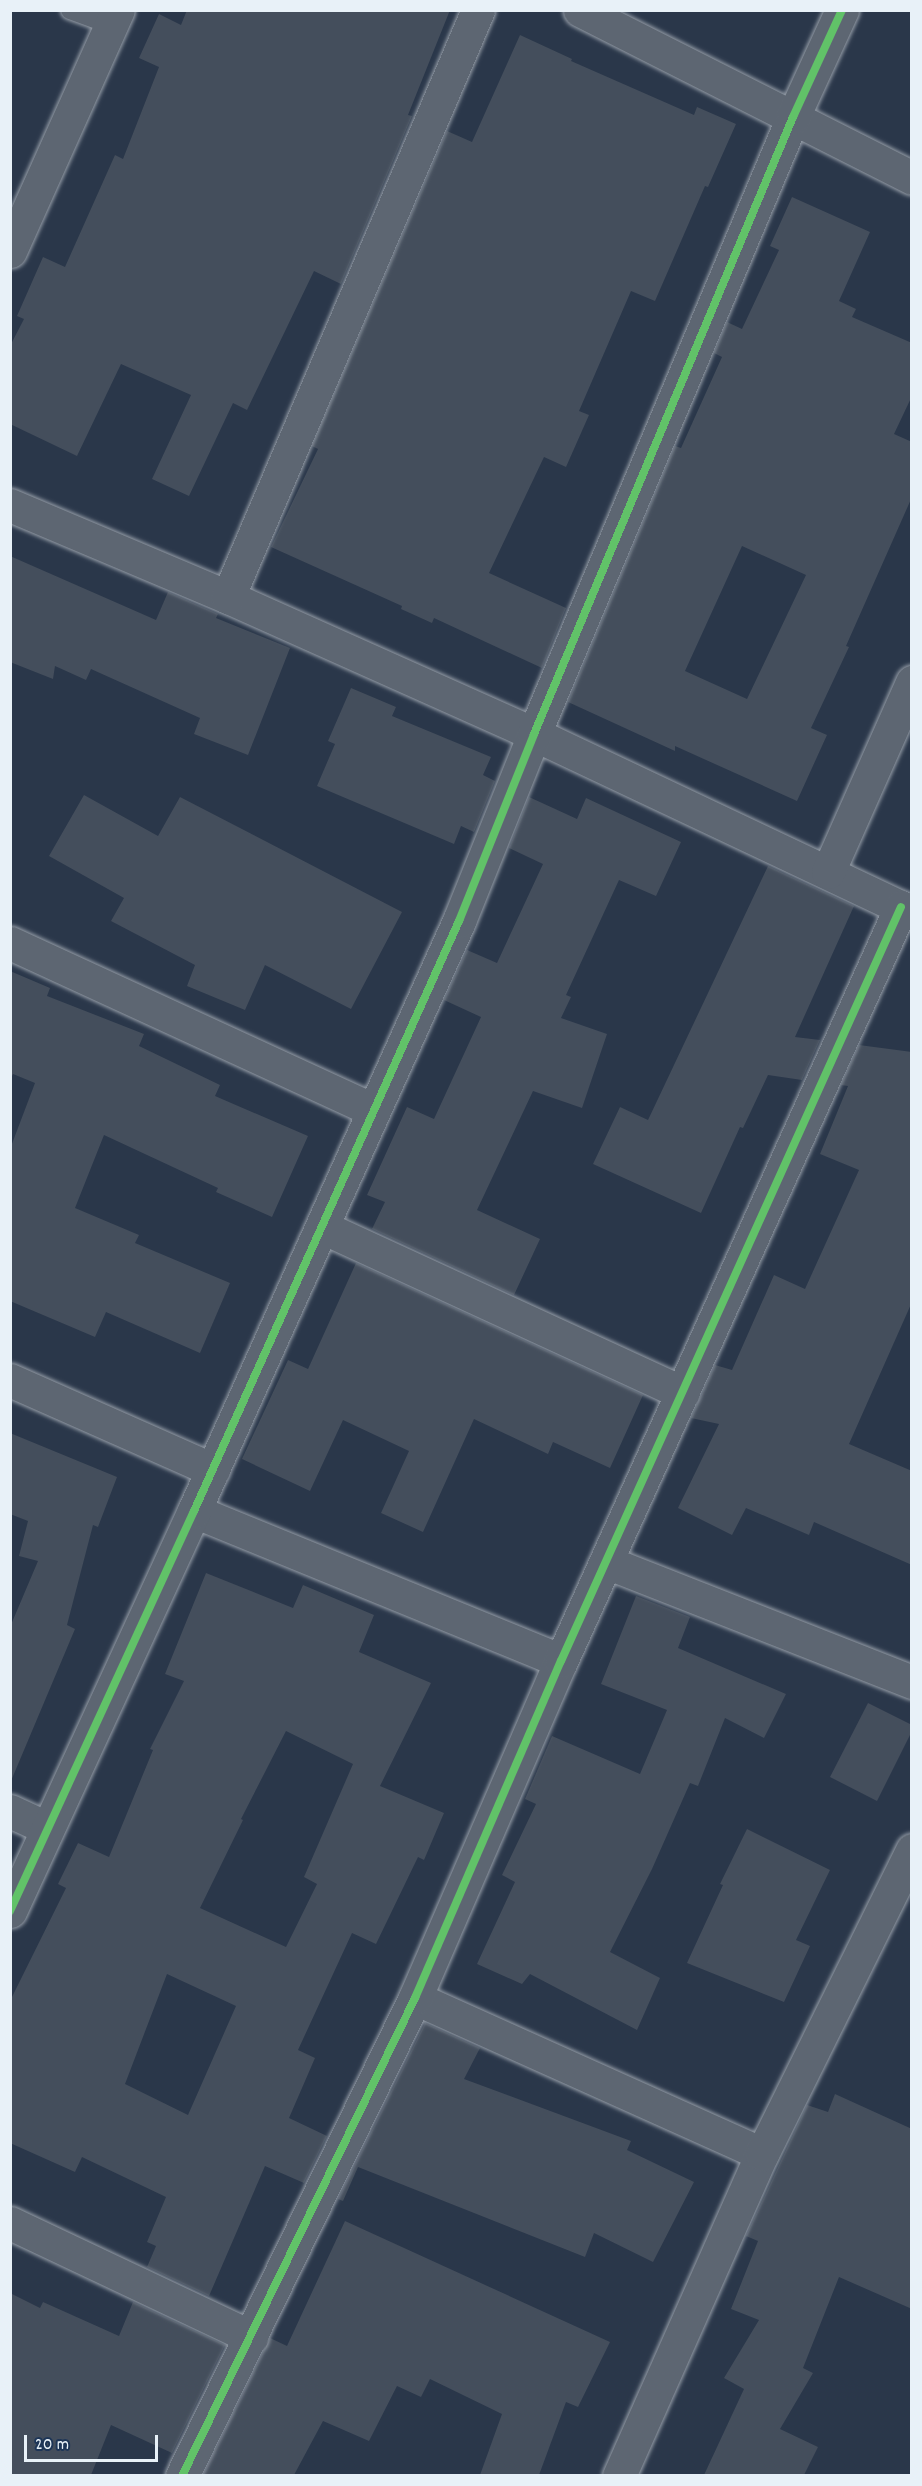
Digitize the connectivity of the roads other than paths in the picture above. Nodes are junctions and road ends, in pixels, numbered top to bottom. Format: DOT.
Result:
graph roads {
  1 [pos="70,10"];
  2 [pos="478,10"];
  3 [pos="580,10"];
  4 [pos="842,10"];
  5 [pos="115,18"];
  6 [pos="793,117"];
  7 [pos="912,178"];
  8 [pos="10,251"];
  9 [pos="10,505"];
  10 [pos="228,597"];
  11 [pos="912,682"];
  12 [pos="534,734"];
  13 [pos="828,872"];
  14 [pos="906,910"];
  15 [pos="10,943"];
  16 [pos="373,1110"];
  17 [pos="322,1227"];
  18 [pos="10,1380"];
  19 [pos="683,1393"];
  20 [pos="213,1470"];
  21 [pos="194,1511"];
  22 [pos="606,1562"];
  23 [pos="561,1661"];
  24 [pos="912,1682"];
  25 [pos="10,1811"];
  26 [pos="47,1828"];
  27 [pos="912,1850"];
  28 [pos="10,1911"];
  29 [pos="415,1998"];
  30 [pos="762,2154"];
  31 [pos="10,2223"];
  32 [pos="251,2337"];
  33 [pos="182,2475"];
  34 [pos="619,2475"];
  1 -- 5 [label="lane"];
  2 -- 10 [label="street"];
  3 -- 6 [label="street"];
  4 -- 6 [label="street"];
  5 -- 8 [label="street"];
  6 -- 7 [label="street"];
  6 -- 12 [label="street"];
  9 -- 10 [label="street"];
  10 -- 12 [label="street"];
  11 -- 13 [label="street"];
  12 -- 13 [label="street"];
  12 -- 16 [label="street"];
  13 -- 14 [label="street"];
  14 -- 19 [label="street"];
  15 -- 16 [label="street"];
  16 -- 17 [label="street"];
  17 -- 19 [label="street"];
  17 -- 20 [label="street"];
  18 -- 20 [label="street"];
  19 -- 22 [label="street"];
  20 -- 21 [label="street"];
  21 -- 23 [label="street"];
  21 -- 26 [label="street"];
  22 -- 23 [label="street"];
  22 -- 24 [label="street"];
  23 -- 29 [label="street"];
  25 -- 26 [label="street"];
  26 -- 28 [label="street"];
  27 -- 30 [label="street"];
  29 -- 30 [label="street"];
  29 -- 32 [label="street"];
  30 -- 34 [label="street"];
  31 -- 32 [label="street"];
  32 -- 33 [label="street"];
}
